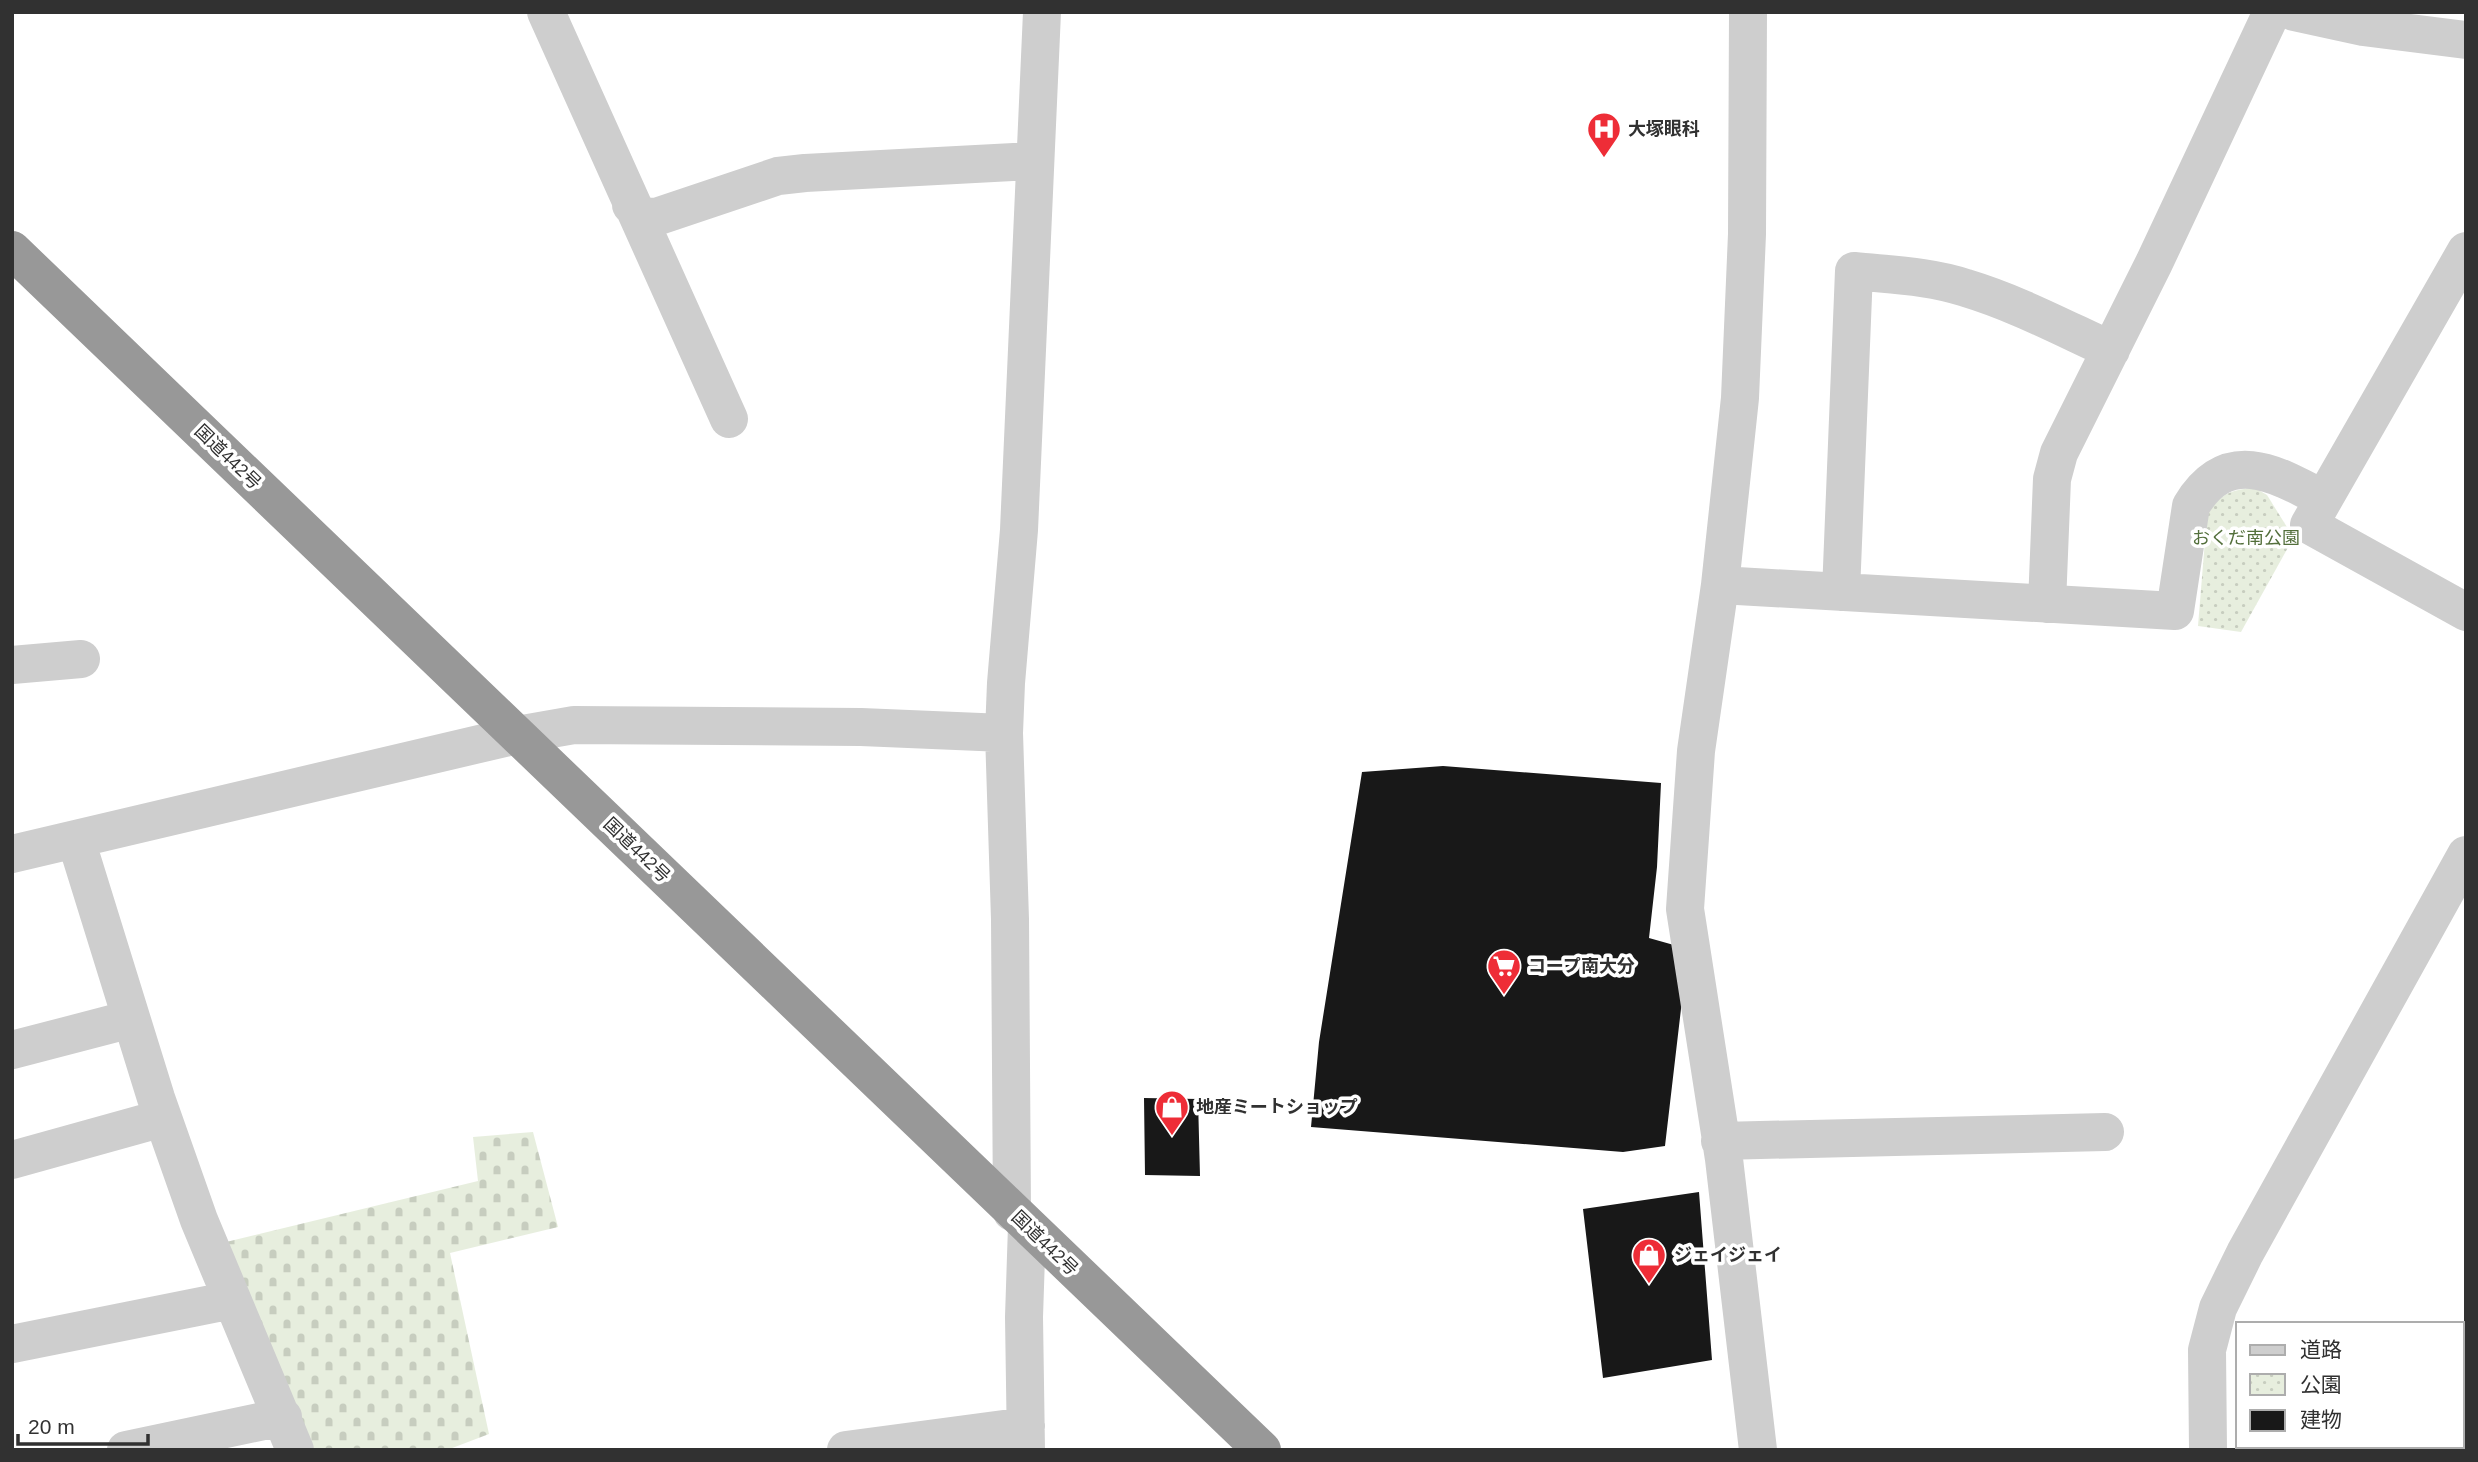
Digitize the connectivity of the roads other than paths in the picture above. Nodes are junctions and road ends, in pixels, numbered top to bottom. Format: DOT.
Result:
graph roads {
  1 [pos="546,12"];
  2 [pos="1042,12"];
  3 [pos="1748,12"];
  4 [pos="2272,12"];
  5 [pos="2294,12"];
  6 [pos="2332,16"];
  7 [pos="2466,40"];
  8 [pos="1034,161"];
  9 [pos="632,205"];
  10 [pos="12,250"];
  11 [pos="2466,251"];
  12 [pos="2110,350"];
  13 [pos="729,419"];
  14 [pos="2323,499"];
  15 [pos="1720,585"];
  16 [pos="1841,592"];
  17 [pos="2047,604"];
  18 [pos="2466,612"];
  19 [pos="81,659"];
  20 [pos="12,665"];
  21 [pos="1004,733"];
  22 [pos="517,735"];
  23 [pos="76,840"];
  24 [pos="12,855"];
  25 [pos="2466,855"];
  26 [pos="131,1019"];
  27 [pos="12,1050"];
  28 [pos="163,1118"];
  29 [pos="2105,1132"];
  30 [pos="1720,1141"];
  31 [pos="12,1160"];
  32 [pos="1020,1219"];
  33 [pos="232,1300"];
  34 [pos="12,1344"];
  35 [pos="289,1434"];
  36 [pos="1026,1438"];
  37 [pos="126,1450"];
  38 [pos="846,1450"];
  39 [pos="1262,1450"];
  40 [pos="1758,1450"];
  41 [pos="2208,1450"];
  1 -- 9 [label="street"];
  2 -- 8 [label="street"];
  3 -- 15 [label="street"];
  4 -- 12 [label="street"];
  5 -- 6 [label="street"];
  6 -- 7 [label="street"];
  8 -- 9 [label="street"];
  8 -- 21 [label="street"];
  9 -- 13 [label="street"];
  10 -- 22 [label="highway, 国道442号"];
  11 -- 14 [label="street"];
  12 -- 16 [label="street"];
  12 -- 17 [label="street"];
  14 -- 17 [label="street"];
  14 -- 18 [label="street"];
  15 -- 16 [label="street"];
  15 -- 30 [label="street"];
  16 -- 17 [label="street"];
  19 -- 20 [label="street"];
  21 -- 22 [label="street"];
  21 -- 32 [label="street"];
  22 -- 23 [label="street"];
  22 -- 32 [label="highway, 国道442号"];
  23 -- 24 [label="street"];
  23 -- 26 [label="street"];
  25 -- 41 [label="street"];
  26 -- 27 [label="street"];
  26 -- 28 [label="street"];
  28 -- 31 [label="street"];
  28 -- 33 [label="street"];
  29 -- 30 [label="street"];
  30 -- 40 [label="street"];
  32 -- 36 [label="street"];
  32 -- 39 [label="highway, 国道442号"];
  33 -- 34 [label="street"];
  33 -- 35 [label="street"];
  35 -- 37 [label="street"];
  36 -- 38 [label="street"];
}
